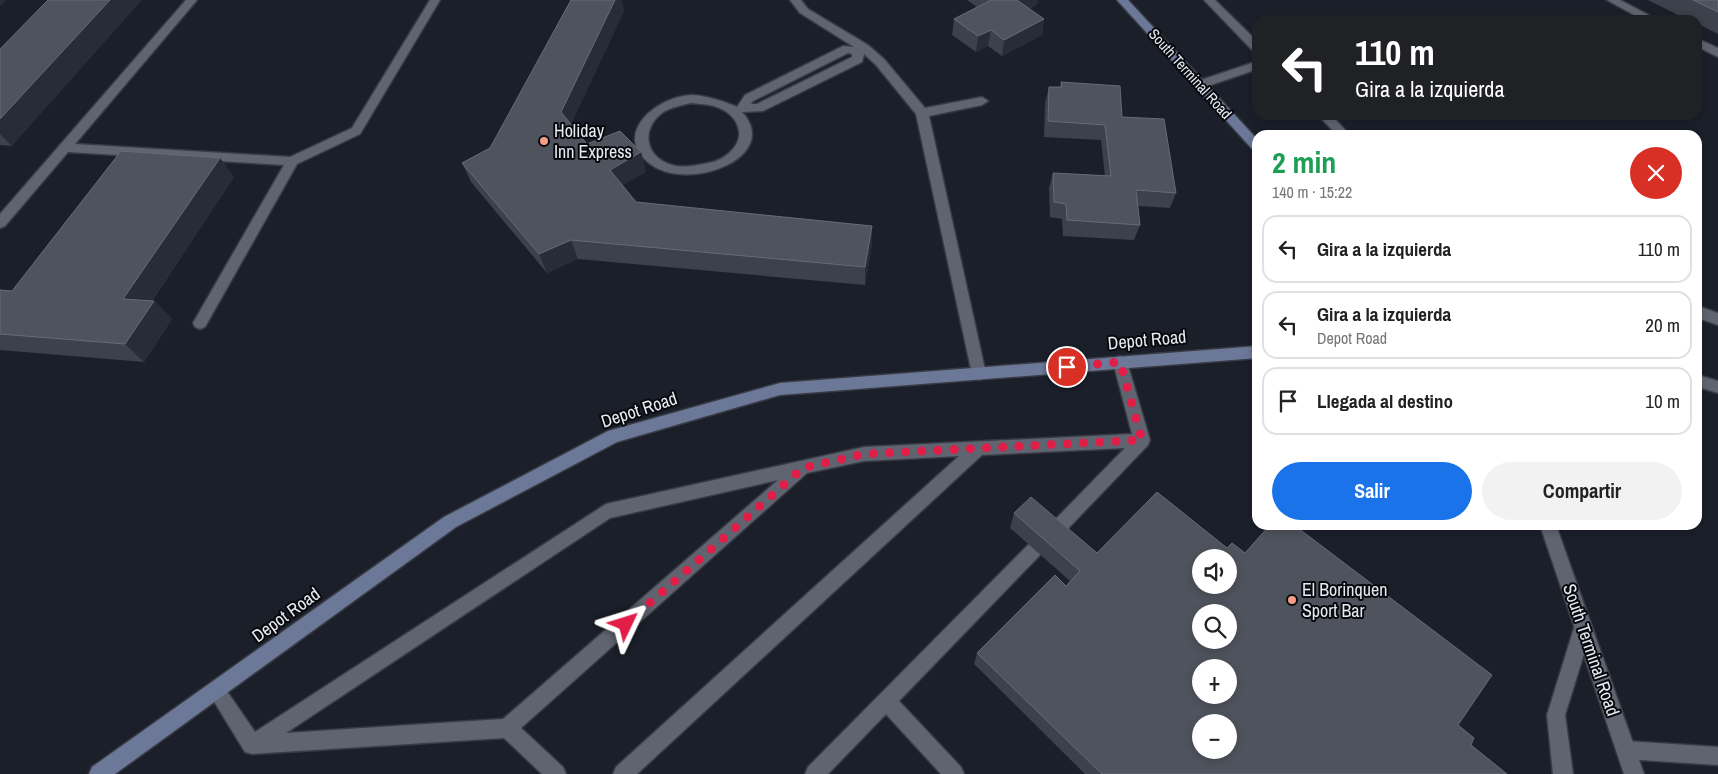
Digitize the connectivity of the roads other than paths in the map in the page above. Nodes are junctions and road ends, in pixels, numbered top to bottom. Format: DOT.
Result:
graph roads {
  1 [pos="192,0"];
  2 [pos="435,0"];
  3 [pos="795,0"];
  4 [pos="1122,0"];
  5 [pos="1209,0"];
  6 [pos="1612,0"];
  7 [pos="1642,15"];
  8 [pos="1252,43"];
  9 [pos="1702,45"];
  10 [pos="861,50"];
  11 [pos="1718,53"];
  12 [pos="1252,67"];
  13 [pos="1199,85"];
  14 [pos="982,101"];
  15 [pos="739,109"];
  16 [pos="922,113"];
  17 [pos="1329,120"];
  18 [pos="1339,130"];
  19 [pos="1252,142"];
  20 [pos="65,148"];
  21 [pos="292,161"];
  22 [pos="0,223"];
  23 [pos="1702,313"];
  24 [pos="1718,318"];
  25 [pos="200,324"];
  26 [pos="1252,352"];
  27 [pos="1120,362"];
  28 [pos="979,374"];
  29 [pos="1702,382"];
  30 [pos="1718,387"];
  31 [pos="1142,440"];
  32 [pos="979,448"];
  33 [pos="803,468"];
  34 [pos="1550,530"];
  35 [pos="1052,534"];
  36 [pos="1034,550"];
  37 [pos="1583,628"];
  38 [pos="216,690"];
  39 [pos="887,700"];
  40 [pos="507,728"];
  41 [pos="252,745"];
  42 [pos="1626,750"];
  43 [pos="1718,756"];
  44 [pos="99,774"];
  45 [pos="556,774"];
  46 [pos="623,774"];
  47 [pos="815,774"];
  48 [pos="954,774"];
  49 [pos="1562,774"];
  50 [pos="1634,774"];
  1 -- 20 [label="street"];
  2 -- 21 [label="street"];
  3 -- 10 [label="street"];
  4 -- 13 [label="street, South Terminal Road"];
  5 -- 8 [label="street"];
  6 -- 7 [label="street"];
  9 -- 11 [label="street"];
  10 -- 15 [label="street"];
  10 -- 16 [label="street"];
  12 -- 13 [label="street"];
  13 -- 19 [label="street, South Terminal Road"];
  14 -- 16 [label="street"];
  15 -- 15 [label="street"];
  16 -- 28 [label="street"];
  17 -- 18 [label="street"];
  20 -- 21 [label="street"];
  20 -- 22 [label="street"];
  21 -- 25 [label="street"];
  23 -- 24 [label="street"];
  26 -- 27 [label="street, Depot Road"];
  27 -- 28 [label="street, Depot Road"];
  27 -- 31 [label="street"];
  28 -- 38 [label="street, Depot Road"];
  29 -- 30 [label="street"];
  31 -- 32 [label="street"];
  31 -- 35 [label="street"];
  32 -- 33 [label="street"];
  32 -- 46 [label="street"];
  33 -- 40 [label="street"];
  33 -- 41 [label="street"];
  34 -- 37 [label="street, South Terminal Road"];
  36 -- 39 [label="street"];
  37 -- 42 [label="street, South Terminal Road"];
  37 -- 49 [label="street"];
  38 -- 41 [label="street"];
  38 -- 44 [label="street, Depot Road"];
  39 -- 47 [label="street"];
  39 -- 48 [label="street"];
  40 -- 41 [label="street"];
  40 -- 45 [label="street"];
  42 -- 43 [label="street"];
  42 -- 50 [label="street, South Terminal Road"];
}
